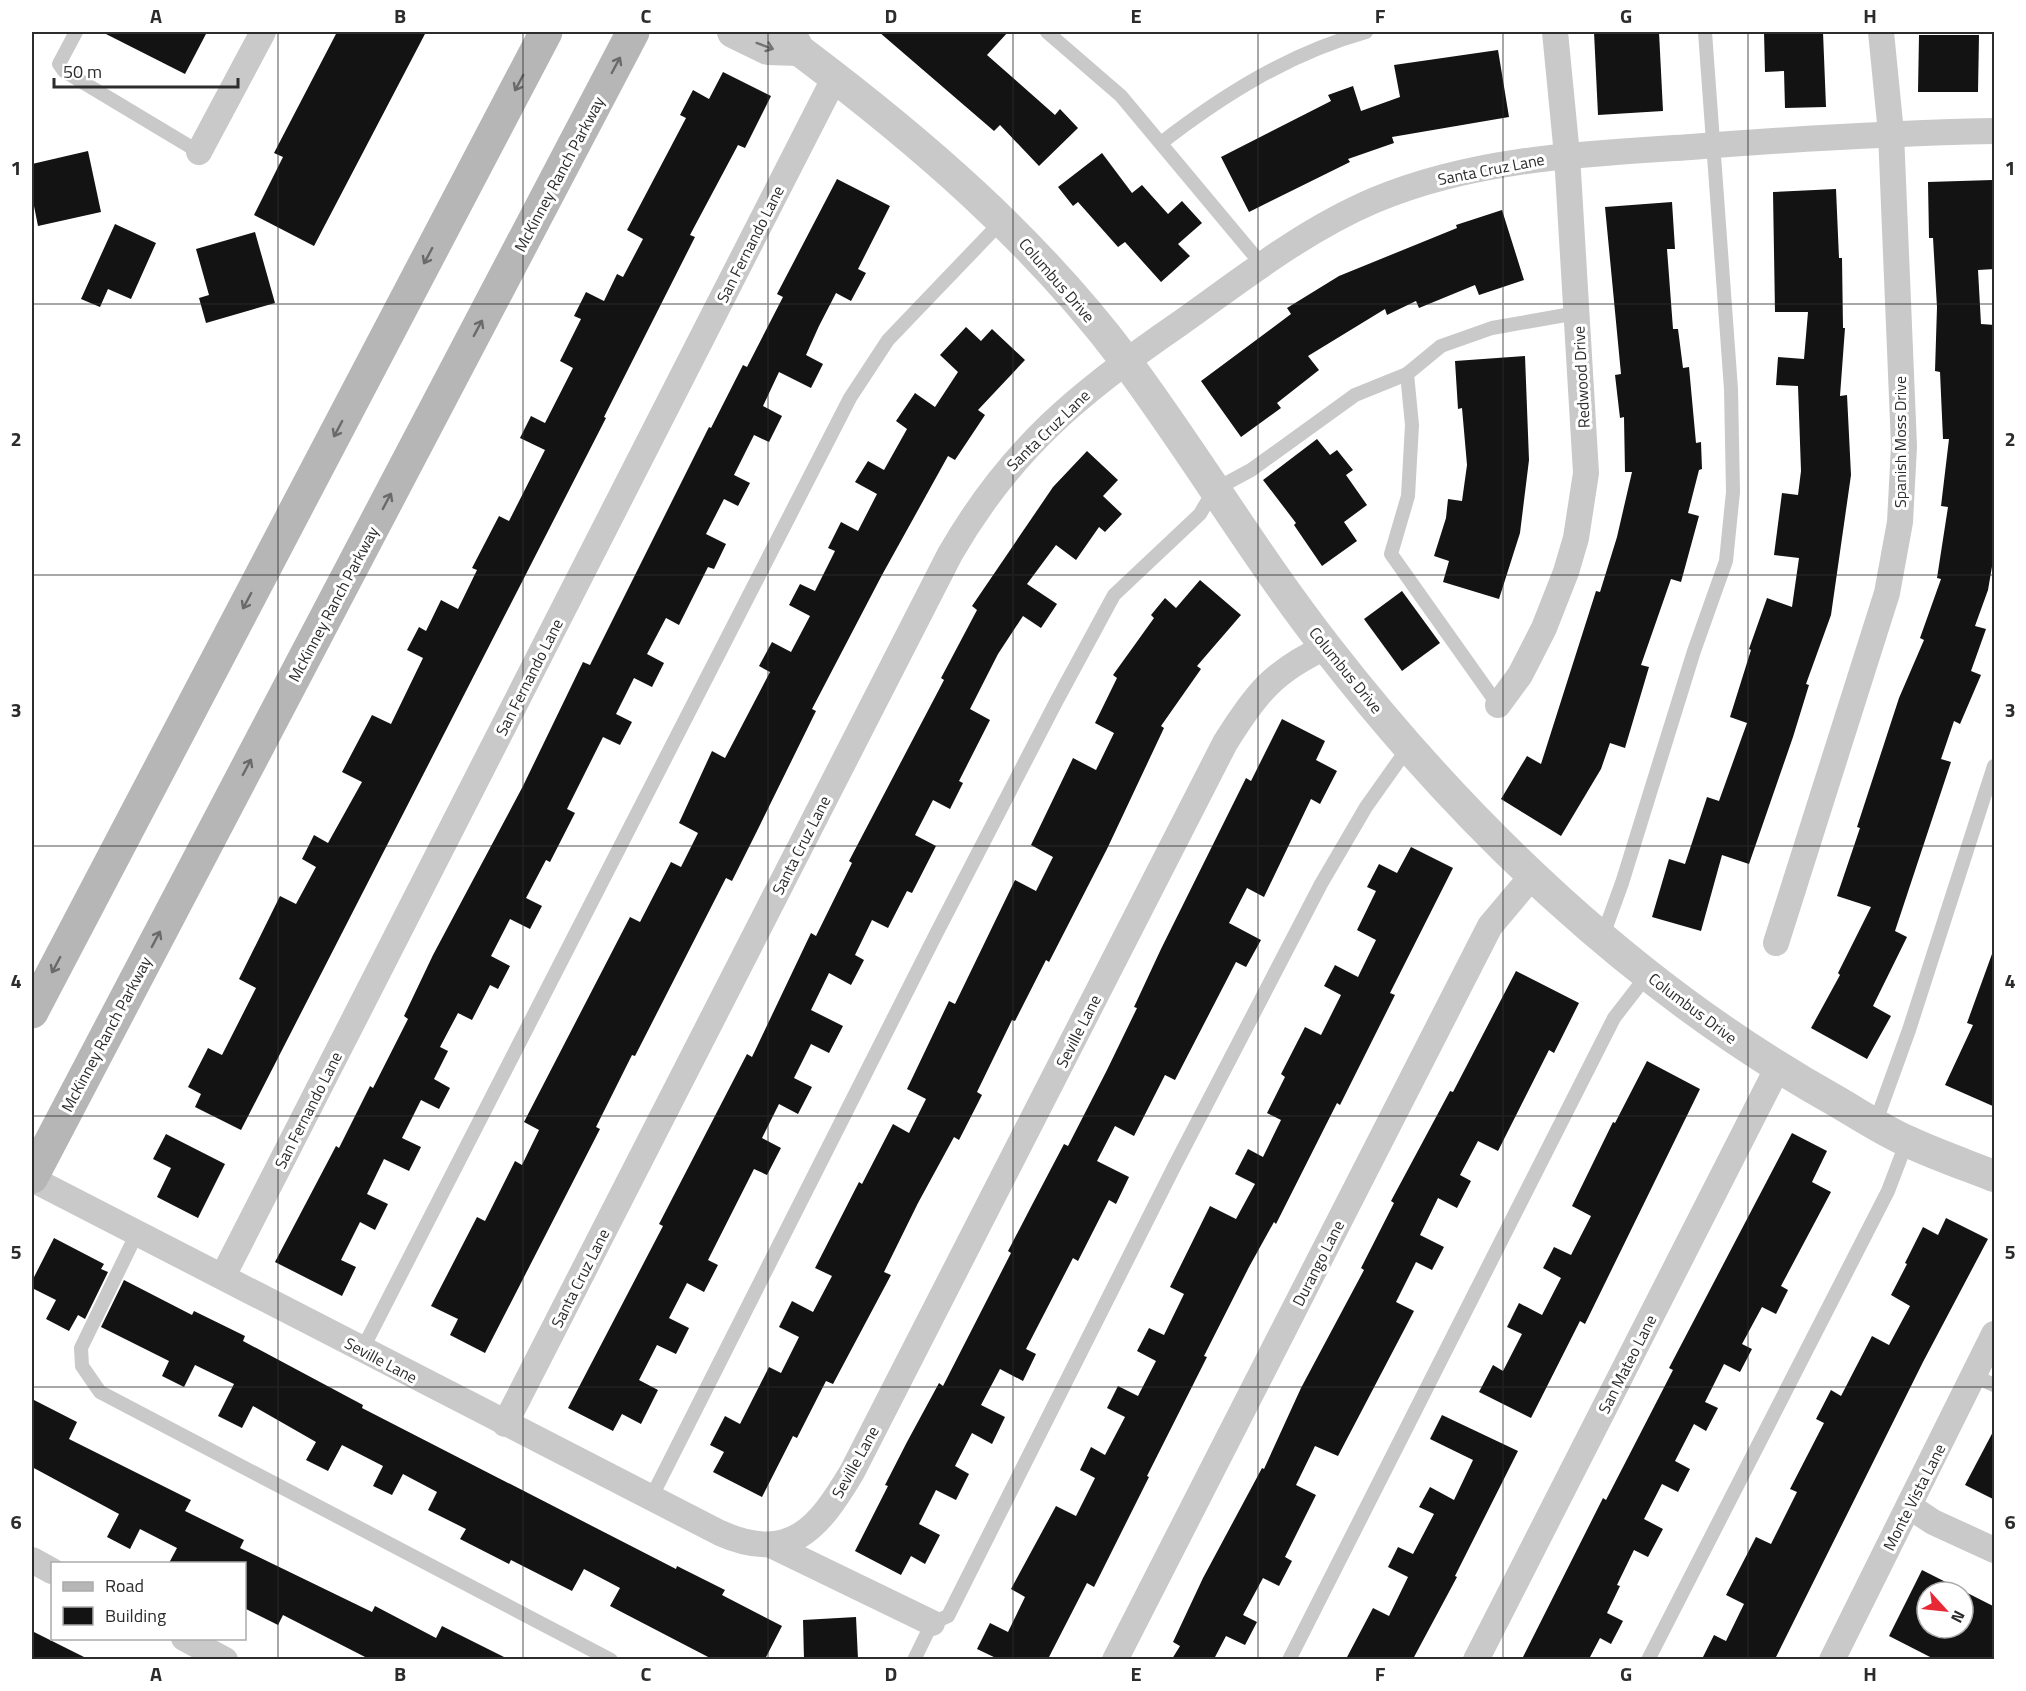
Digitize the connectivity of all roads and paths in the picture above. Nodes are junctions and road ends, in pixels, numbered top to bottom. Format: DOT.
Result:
graph roads {
  1 [pos="76,32"];
  2 [pos="263,32"];
  3 [pos="546,32"];
  4 [pos="633,32"];
  5 [pos="733,32"];
  6 [pos="1047,32"];
  7 [pos="1366,32"];
  8 [pos="1555,32"];
  9 [pos="1705,32"];
  10 [pos="1881,32"];
  11 [pos="794,41"];
  12 [pos="835,77"];
  13 [pos="1995,131"];
  14 [pos="1891,133"];
  15 [pos="1161,142"];
  16 [pos="1712,145"];
  17 [pos="199,152"];
  18 [pos="1567,155"];
  19 [pos="1003,220"];
  20 [pos="1263,266"];
  21 [pos="1577,313"];
  22 [pos="1125,361"];
  23 [pos="1407,374"];
  24 [pos="1214,490"];
  25 [pos="1326,647"];
  26 [pos="1498,705"];
  27 [pos="1410,745"];
  28 [pos="1995,766"];
  29 [pos="1533,875"];
  30 [pos="1602,938"];
  31 [pos="1776,943"];
  32 [pos="1648,974"];
  33 [pos="32,1012"];
  34 [pos="1777,1068"];
  35 [pos="1875,1124"];
  36 [pos="1907,1141"];
  37 [pos="1995,1176"];
  38 [pos="32,1178"];
  39 [pos="137,1233"];
  40 [pos="223,1276"];
  41 [pos="1995,1334"];
  42 [pos="362,1350"];
  43 [pos="1984,1381"];
  44 [pos="505,1424"];
  45 [pos="651,1498"];
  46 [pos="1909,1506"];
  47 [pos="771,1545"];
  48 [pos="1995,1550"];
  49 [pos="32,1560"];
  50 [pos="51,1570"];
  51 [pos="932,1623"];
  52 [pos="188,1640"];
  53 [pos="225,1659"];
  54 [pos="611,1659"];
  55 [pos="914,1659"];
  56 [pos="1115,1659"];
  57 [pos="1290,1659"];
  58 [pos="1476,1659"];
  59 [pos="1648,1659"];
  60 [pos="1832,1659"];
  1 -- 17 [label="lane"];
  2 -- 17 [label="street"];
  3 -- 33 [label="main road, one-way"];
  38 -- 4 [label="main road, McKinney Ranch Parkway, one-way"];
  5 -- 11 [label="street, Columbus Drive, one-way"];
  6 -- 15 [label="lane"];
  7 -- 15 [label="lane"];
  8 -- 18 [label="street, Redwood Drive"];
  9 -- 16 [label="lane"];
  10 -- 14 [label="street, Spanish Moss Drive"];
  11 -- 12 [label="street, Columbus Drive"];
  12 -- 19 [label="street, Columbus Drive"];
  12 -- 40 [label="street, San Fernando Lane"];
  13 -- 14 [label="street, Santa Cruz Lane"];
  14 -- 16 [label="street, Santa Cruz Lane"];
  14 -- 31 [label="street, Spanish Moss Drive"];
  15 -- 20 [label="lane"];
  16 -- 18 [label="street, Santa Cruz Lane"];
  16 -- 30 [label="lane"];
  18 -- 20 [label="street, Santa Cruz Lane"];
  18 -- 21 [label="street, Redwood Drive"];
  19 -- 22 [label="street, Columbus Drive"];
  19 -- 42 [label="lane"];
  20 -- 22 [label="street, Santa Cruz Lane"];
  21 -- 23 [label="lane"];
  21 -- 26 [label="street, Redwood Drive"];
  22 -- 24 [label="street, Columbus Drive"];
  22 -- 44 [label="street, Santa Cruz Lane"];
  23 -- 24 [label="lane"];
  23 -- 26 [label="lane"];
  24 -- 25 [label="street, Columbus Drive"];
  24 -- 45 [label="lane"];
  25 -- 27 [label="street, Columbus Drive"];
  25 -- 47 [label="street, Seville Lane"];
  27 -- 29 [label="street, Columbus Drive"];
  27 -- 51 [label="lane"];
  28 -- 35 [label="lane"];
  29 -- 30 [label="street, Columbus Drive"];
  29 -- 56 [label="street, Durango Lane"];
  30 -- 32 [label="street, Columbus Drive"];
  32 -- 34 [label="street, Columbus Drive"];
  32 -- 57 [label="lane"];
  34 -- 35 [label="street, Columbus Drive"];
  34 -- 58 [label="street, San Mateo Lane"];
  35 -- 36 [label="street, Columbus Drive"];
  36 -- 37 [label="street, Columbus Drive"];
  36 -- 59 [label="lane"];
  38 -- 39 [label="street, Seville Lane"];
  39 -- 40 [label="street, Seville Lane"];
  39 -- 54 [label="lane"];
  40 -- 42 [label="street, Seville Lane"];
  41 -- 43 [label="street, Monte Vista Lane"];
  42 -- 44 [label="street, Seville Lane"];
  43 -- 46 [label="street, Monte Vista Lane"];
  44 -- 45 [label="street, Seville Lane"];
  45 -- 47 [label="street, Seville Lane"];
  46 -- 48 [label="street"];
  46 -- 60 [label="street, Monte Vista Lane"];
  47 -- 51 [label="street"];
  49 -- 50 [label="street"];
  51 -- 55 [label="lane"];
  52 -- 53 [label="street"];
}
